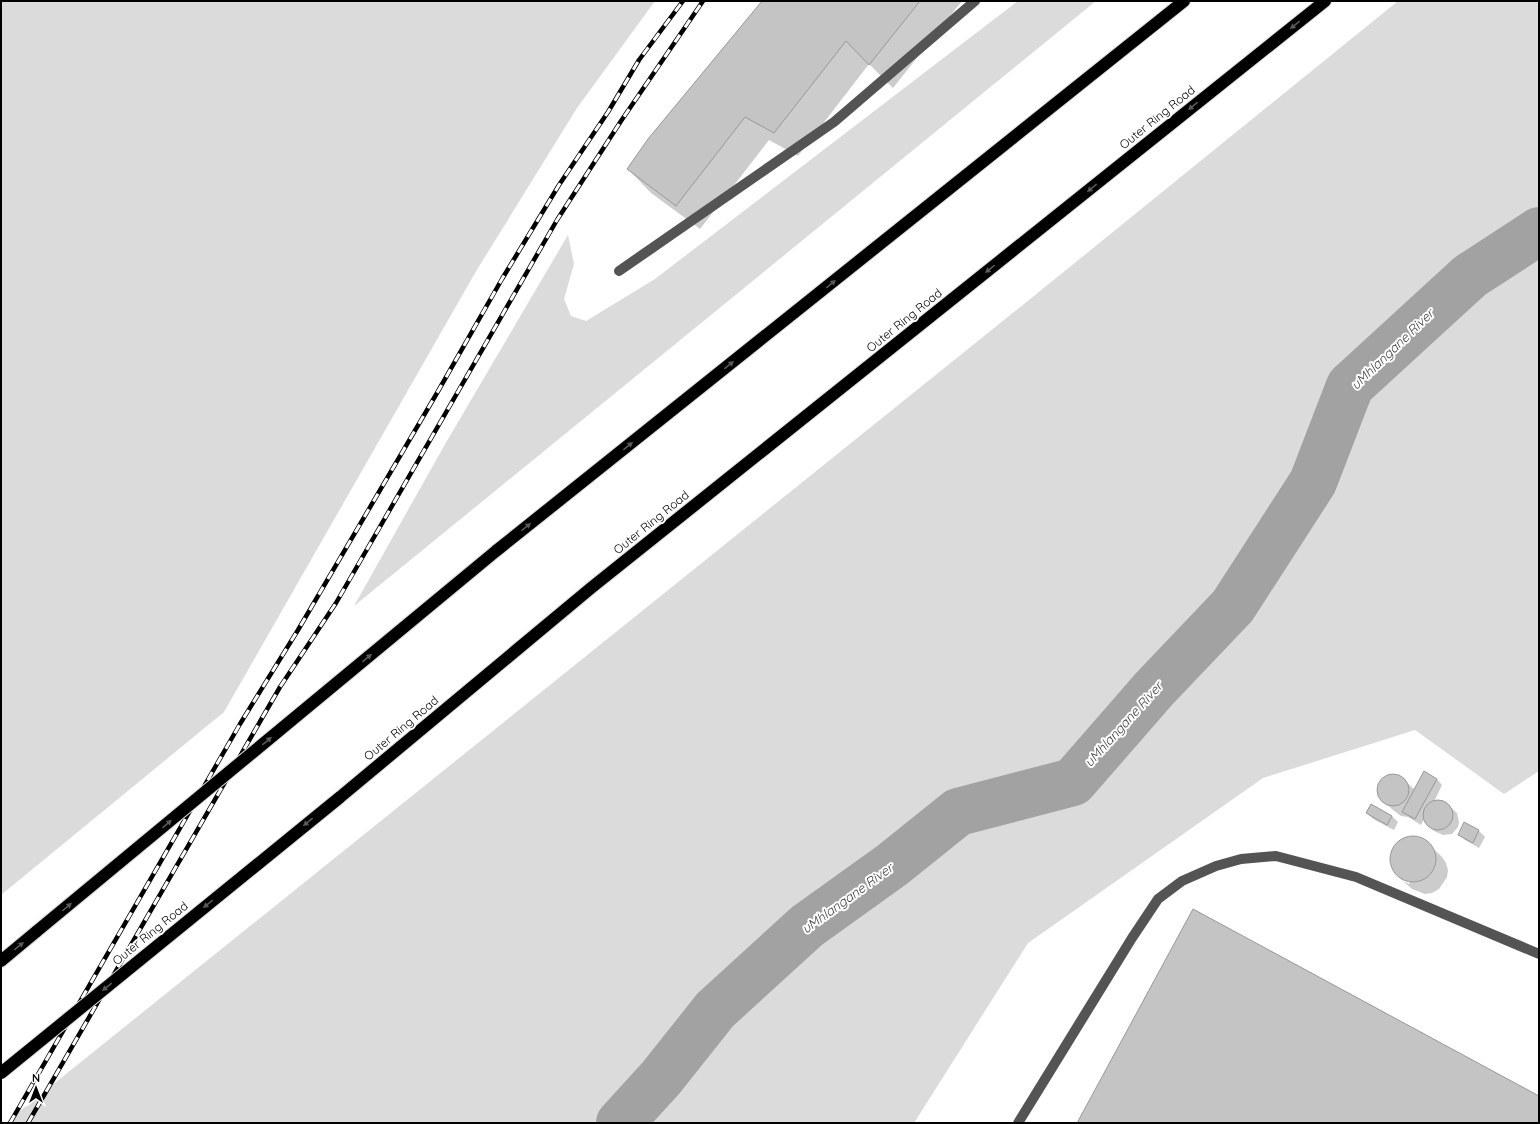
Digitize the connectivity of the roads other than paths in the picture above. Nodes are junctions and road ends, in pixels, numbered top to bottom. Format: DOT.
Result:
graph roads {
  1 [pos="975,1"];
  2 [pos="1184,1"];
  3 [pos="1325,1"];
  4 [pos="619,271"];
  5 [pos="1539,954"];
  6 [pos="1,961"];
  7 [pos="1,1073"];
  8 [pos="1018,1123"];
  1 -- 4 [label="lane"];
  6 -- 2 [label="highway, one-way, bridge"];
  3 -- 7 [label="highway, Outer Ring Road, one-way, bridge"];
  5 -- 8 [label="lane"];
}
